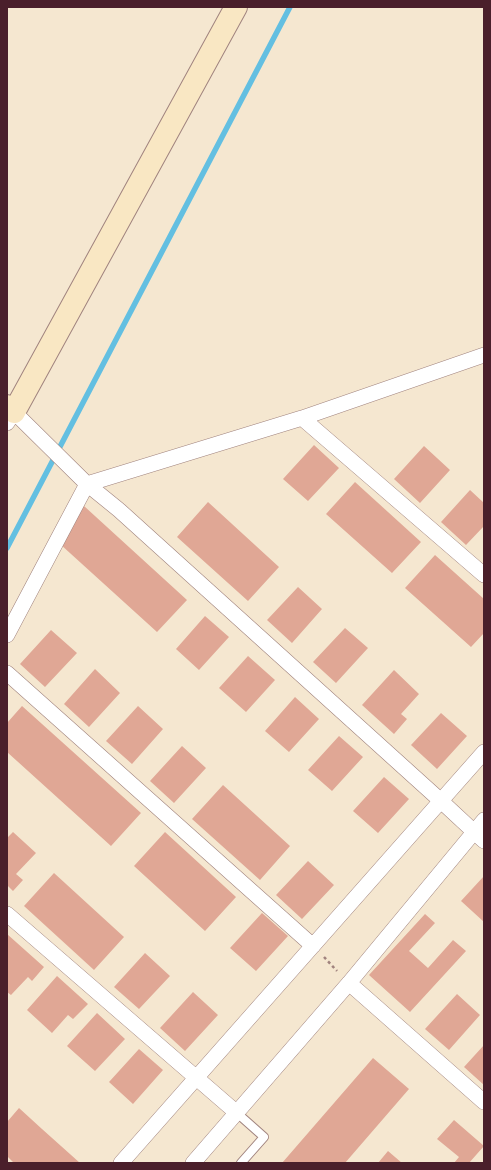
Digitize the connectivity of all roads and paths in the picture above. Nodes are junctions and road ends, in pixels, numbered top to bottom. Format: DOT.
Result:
graph roads {
  1 [pos="236,7"];
  2 [pos="484,355"];
  3 [pos="9,414"];
  4 [pos="302,418"];
  5 [pos="87,484"];
  6 [pos="484,575"];
  7 [pos="7,635"];
  8 [pos="7,673"];
  9 [pos="484,752"];
  10 [pos="441,801"];
  11 [pos="484,820"];
  12 [pos="479,836"];
  13 [pos="7,914"];
  14 [pos="313,946"];
  15 [pos="348,983"];
  16 [pos="197,1077"];
  17 [pos="484,1102"];
  18 [pos="238,1113"];
  19 [pos="121,1163"];
  20 [pos="193,1163"];
  21 [pos="241,1163"];
  1 -- 3 [label="street"];
  2 -- 4 [label="street"];
  3 -- 5 [label="street"];
  4 -- 5 [label="street"];
  4 -- 6 [label="street"];
  5 -- 7 [label="street"];
  5 -- 10 [label="street"];
  8 -- 14 [label="street"];
  9 -- 10 [label="street"];
  10 -- 12 [label="street"];
  10 -- 14 [label="street"];
  11 -- 12 [label="street"];
  12 -- 15 [label="street"];
  13 -- 16 [label="street"];
  14 -- 15 [label="path"];
  14 -- 16 [label="street"];
  15 -- 17 [label="street"];
  15 -- 18 [label="street"];
  16 -- 18 [label="street"];
  16 -- 19 [label="street"];
  18 -- 20 [label="street"];
  18 -- 21 [label="lane"];
}
